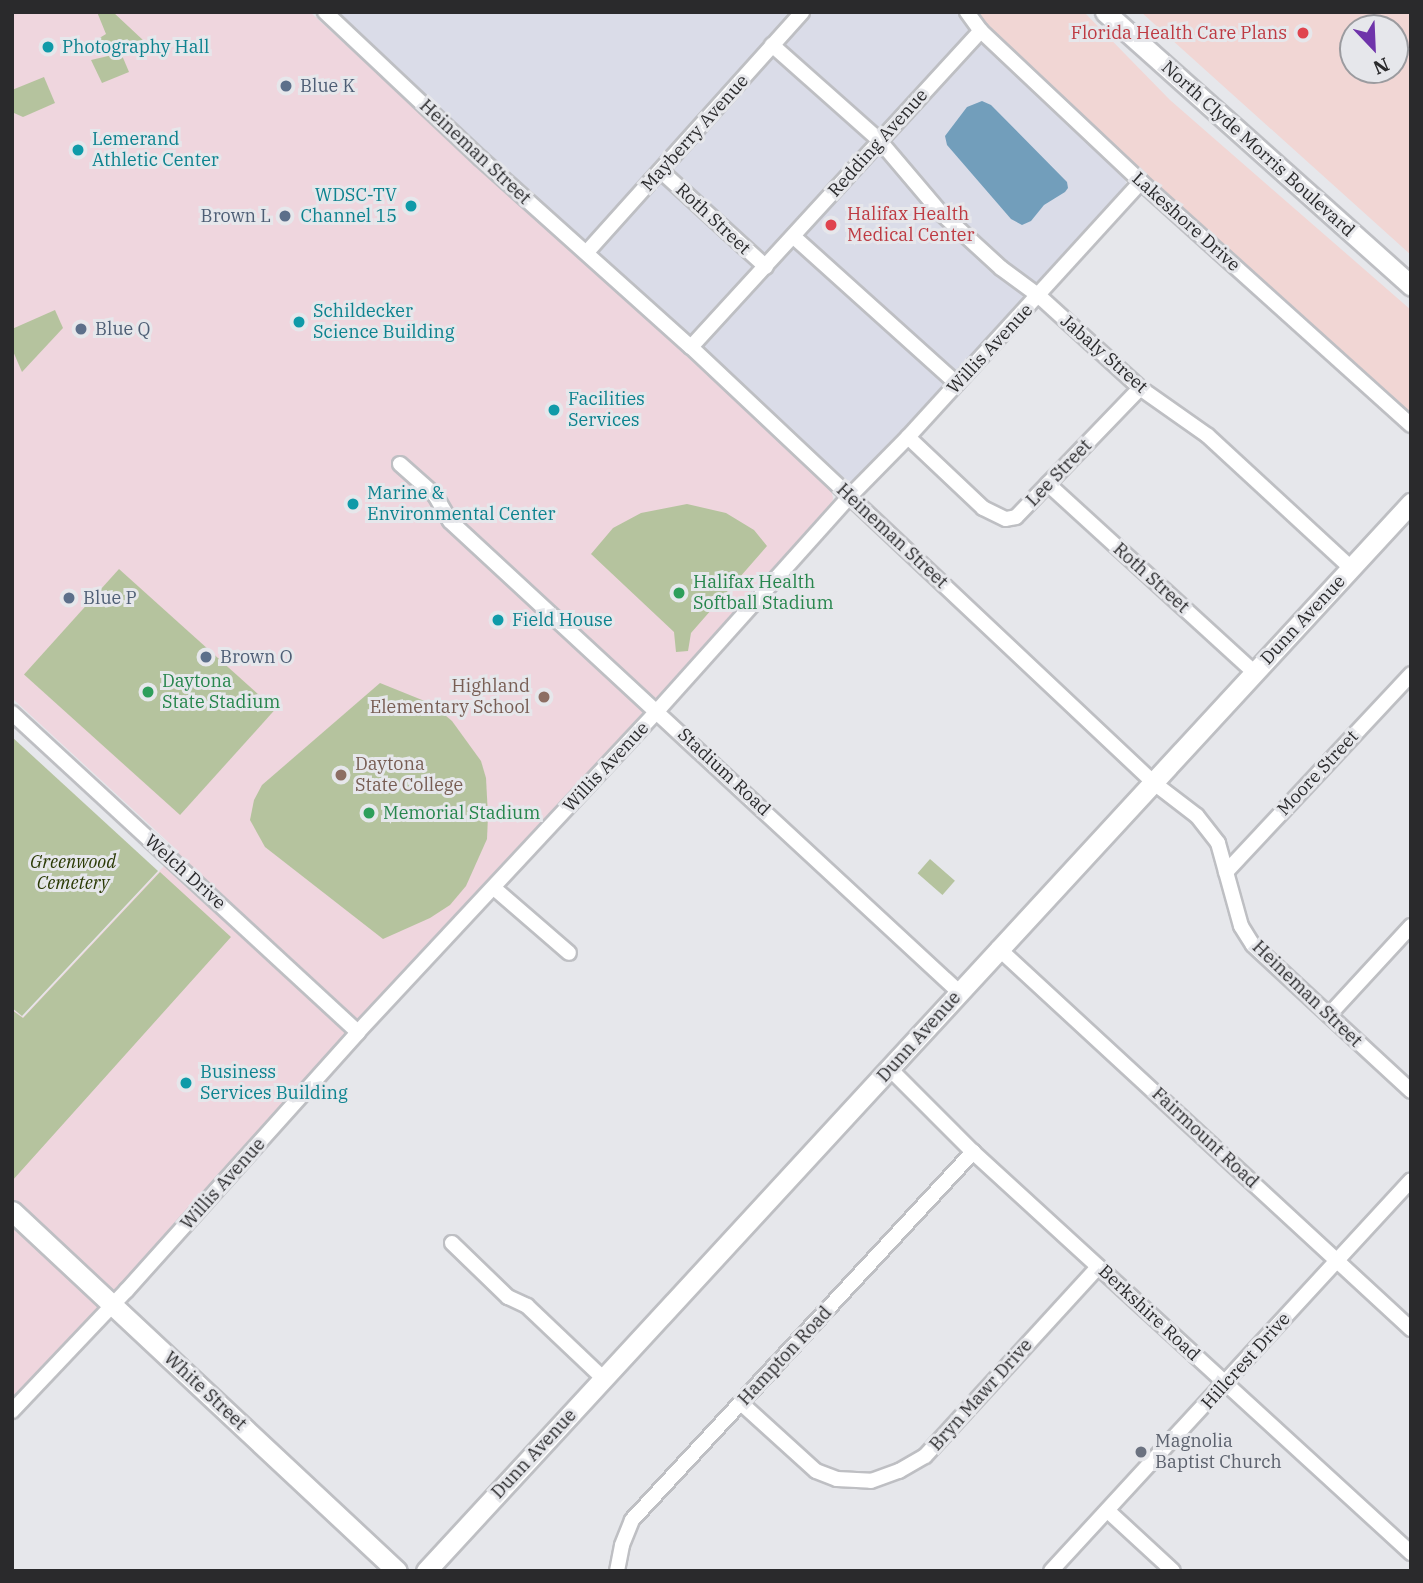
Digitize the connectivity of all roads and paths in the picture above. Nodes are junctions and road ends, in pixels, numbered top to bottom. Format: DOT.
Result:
graph roads {
  1 [pos="325,12"];
  2 [pos="802,12"];
  3 [pos="967,12"];
  4 [pos="1105,12"];
  5 [pos="981,31"];
  6 [pos="772,45"];
  7 [pos="879,140"];
  8 [pos="661,171"];
  9 [pos="1141,182"];
  10 [pos="794,237"];
  11 [pos="587,253"];
  12 [pos="765,267"];
  13 [pos="1411,286"];
  14 [pos="1039,296"];
  15 [pos="691,347"];
  16 [pos="957,384"];
  17 [pos="1140,388"];
  18 [pos="1411,425"];
  19 [pos="908,438"];
  20 [pos="400,464"];
  21 [pos="1048,484"];
  22 [pos="850,496"];
  23 [pos="1411,503"];
  24 [pos="1351,568"];
  25 [pos="1254,672"];
  26 [pos="1411,674"];
  27 [pos="658,710"];
  28 [pos="12,712"];
  29 [pos="1154,783"];
  30 [pos="1226,872"];
  31 [pos="494,888"];
  32 [pos="1411,926"];
  33 [pos="998,948"];
  34 [pos="569,953"];
  35 [pos="959,992"];
  36 [pos="1329,1015"];
  37 [pos="358,1032"];
  38 [pos="890,1069"];
  39 [pos="1411,1091"];
  40 [pos="973,1152"];
  41 [pos="1411,1180"];
  42 [pos="12,1211"];
  43 [pos="452,1243"];
  44 [pos="1337,1261"];
  45 [pos="1098,1267"];
  46 [pos="113,1304"];
  47 [pos="1411,1329"];
  48 [pos="604,1379"];
  49 [pos="1225,1384"];
  50 [pos="741,1403"];
  51 [pos="12,1411"];
  52 [pos="1108,1511"];
  53 [pos="1411,1553"];
  54 [pos="397,1571"];
  55 [pos="426,1571"];
  56 [pos="617,1571"];
  57 [pos="1051,1571"];
  58 [pos="1173,1571"];
  1 -- 11 [label="street, Heineman Street"];
  2 -- 6 [label="street, Mayberry Avenue"];
  3 -- 5 [label="street, Lakeshore Drive"];
  4 -- 13 [label="main road, North Clyde Morris Boulevard"];
  5 -- 7 [label="street, Redding Avenue"];
  5 -- 9 [label="street, Lakeshore Drive"];
  6 -- 7 [label="street, Jabaly Street"];
  6 -- 8 [label="street, Mayberry Avenue"];
  7 -- 10 [label="street, Redding Avenue"];
  7 -- 14 [label="street, Jabaly Street"];
  8 -- 11 [label="street, Mayberry Avenue"];
  8 -- 12 [label="street, Roth Street"];
  9 -- 14 [label="street, Willis Avenue"];
  9 -- 18 [label="street, Lakeshore Drive"];
  10 -- 12 [label="street, Redding Avenue"];
  10 -- 16 [label="street"];
  11 -- 15 [label="street, Heineman Street"];
  12 -- 15 [label="street, Redding Avenue"];
  14 -- 16 [label="street, Willis Avenue"];
  14 -- 17 [label="street, Jabaly Street"];
  15 -- 22 [label="street, Heineman Street"];
  16 -- 19 [label="street, Willis Avenue"];
  17 -- 21 [label="street, Lee Street"];
  17 -- 24 [label="street, Jabaly Street"];
  19 -- 21 [label="street, Lee Street"];
  19 -- 22 [label="street, Willis Avenue"];
  20 -- 27 [label="street, Stadium Road"];
  21 -- 25 [label="street, Roth Street"];
  22 -- 27 [label="street, Willis Avenue"];
  22 -- 29 [label="street, Heineman Street"];
  23 -- 24 [label="main road, Dunn Avenue"];
  24 -- 25 [label="main road, Dunn Avenue"];
  25 -- 29 [label="main road, Dunn Avenue"];
  26 -- 30 [label="street, Moore Street"];
  27 -- 31 [label="street, Willis Avenue"];
  27 -- 35 [label="street, Stadium Road"];
  28 -- 37 [label="street, Welch Drive"];
  29 -- 30 [label="street, Heineman Street"];
  29 -- 33 [label="main road, Dunn Avenue"];
  30 -- 36 [label="street, Heineman Street"];
  31 -- 34 [label="street"];
  31 -- 37 [label="street, Willis Avenue"];
  32 -- 36 [label="street"];
  33 -- 35 [label="main road, Dunn Avenue"];
  33 -- 44 [label="street, Fairmount Road"];
  35 -- 38 [label="main road, Dunn Avenue"];
  36 -- 39 [label="street, Heineman Street"];
  37 -- 46 [label="street, Willis Avenue"];
  38 -- 40 [label="street, Berkshire Road"];
  38 -- 48 [label="main road, Dunn Avenue"];
  40 -- 45 [label="street, Berkshire Road"];
  40 -- 50 [label="street, Hampton Road"];
  41 -- 44 [label="street, Hillcrest Drive"];
  42 -- 46 [label="main road, White Street"];
  43 -- 48 [label="street"];
  44 -- 47 [label="street, Fairmount Road"];
  44 -- 49 [label="street, Hillcrest Drive"];
  45 -- 49 [label="street, Berkshire Road"];
  45 -- 50 [label="street, Bryn Mawr Drive"];
  46 -- 51 [label="street, Willis Avenue"];
  46 -- 54 [label="main road, White Street"];
  48 -- 55 [label="main road, Dunn Avenue"];
  49 -- 52 [label="street, Hillcrest Drive"];
  49 -- 53 [label="street, Berkshire Road"];
  50 -- 56 [label="street, Hampton Road"];
  52 -- 57 [label="street, Hillcrest Drive"];
  52 -- 58 [label="street"];
}
